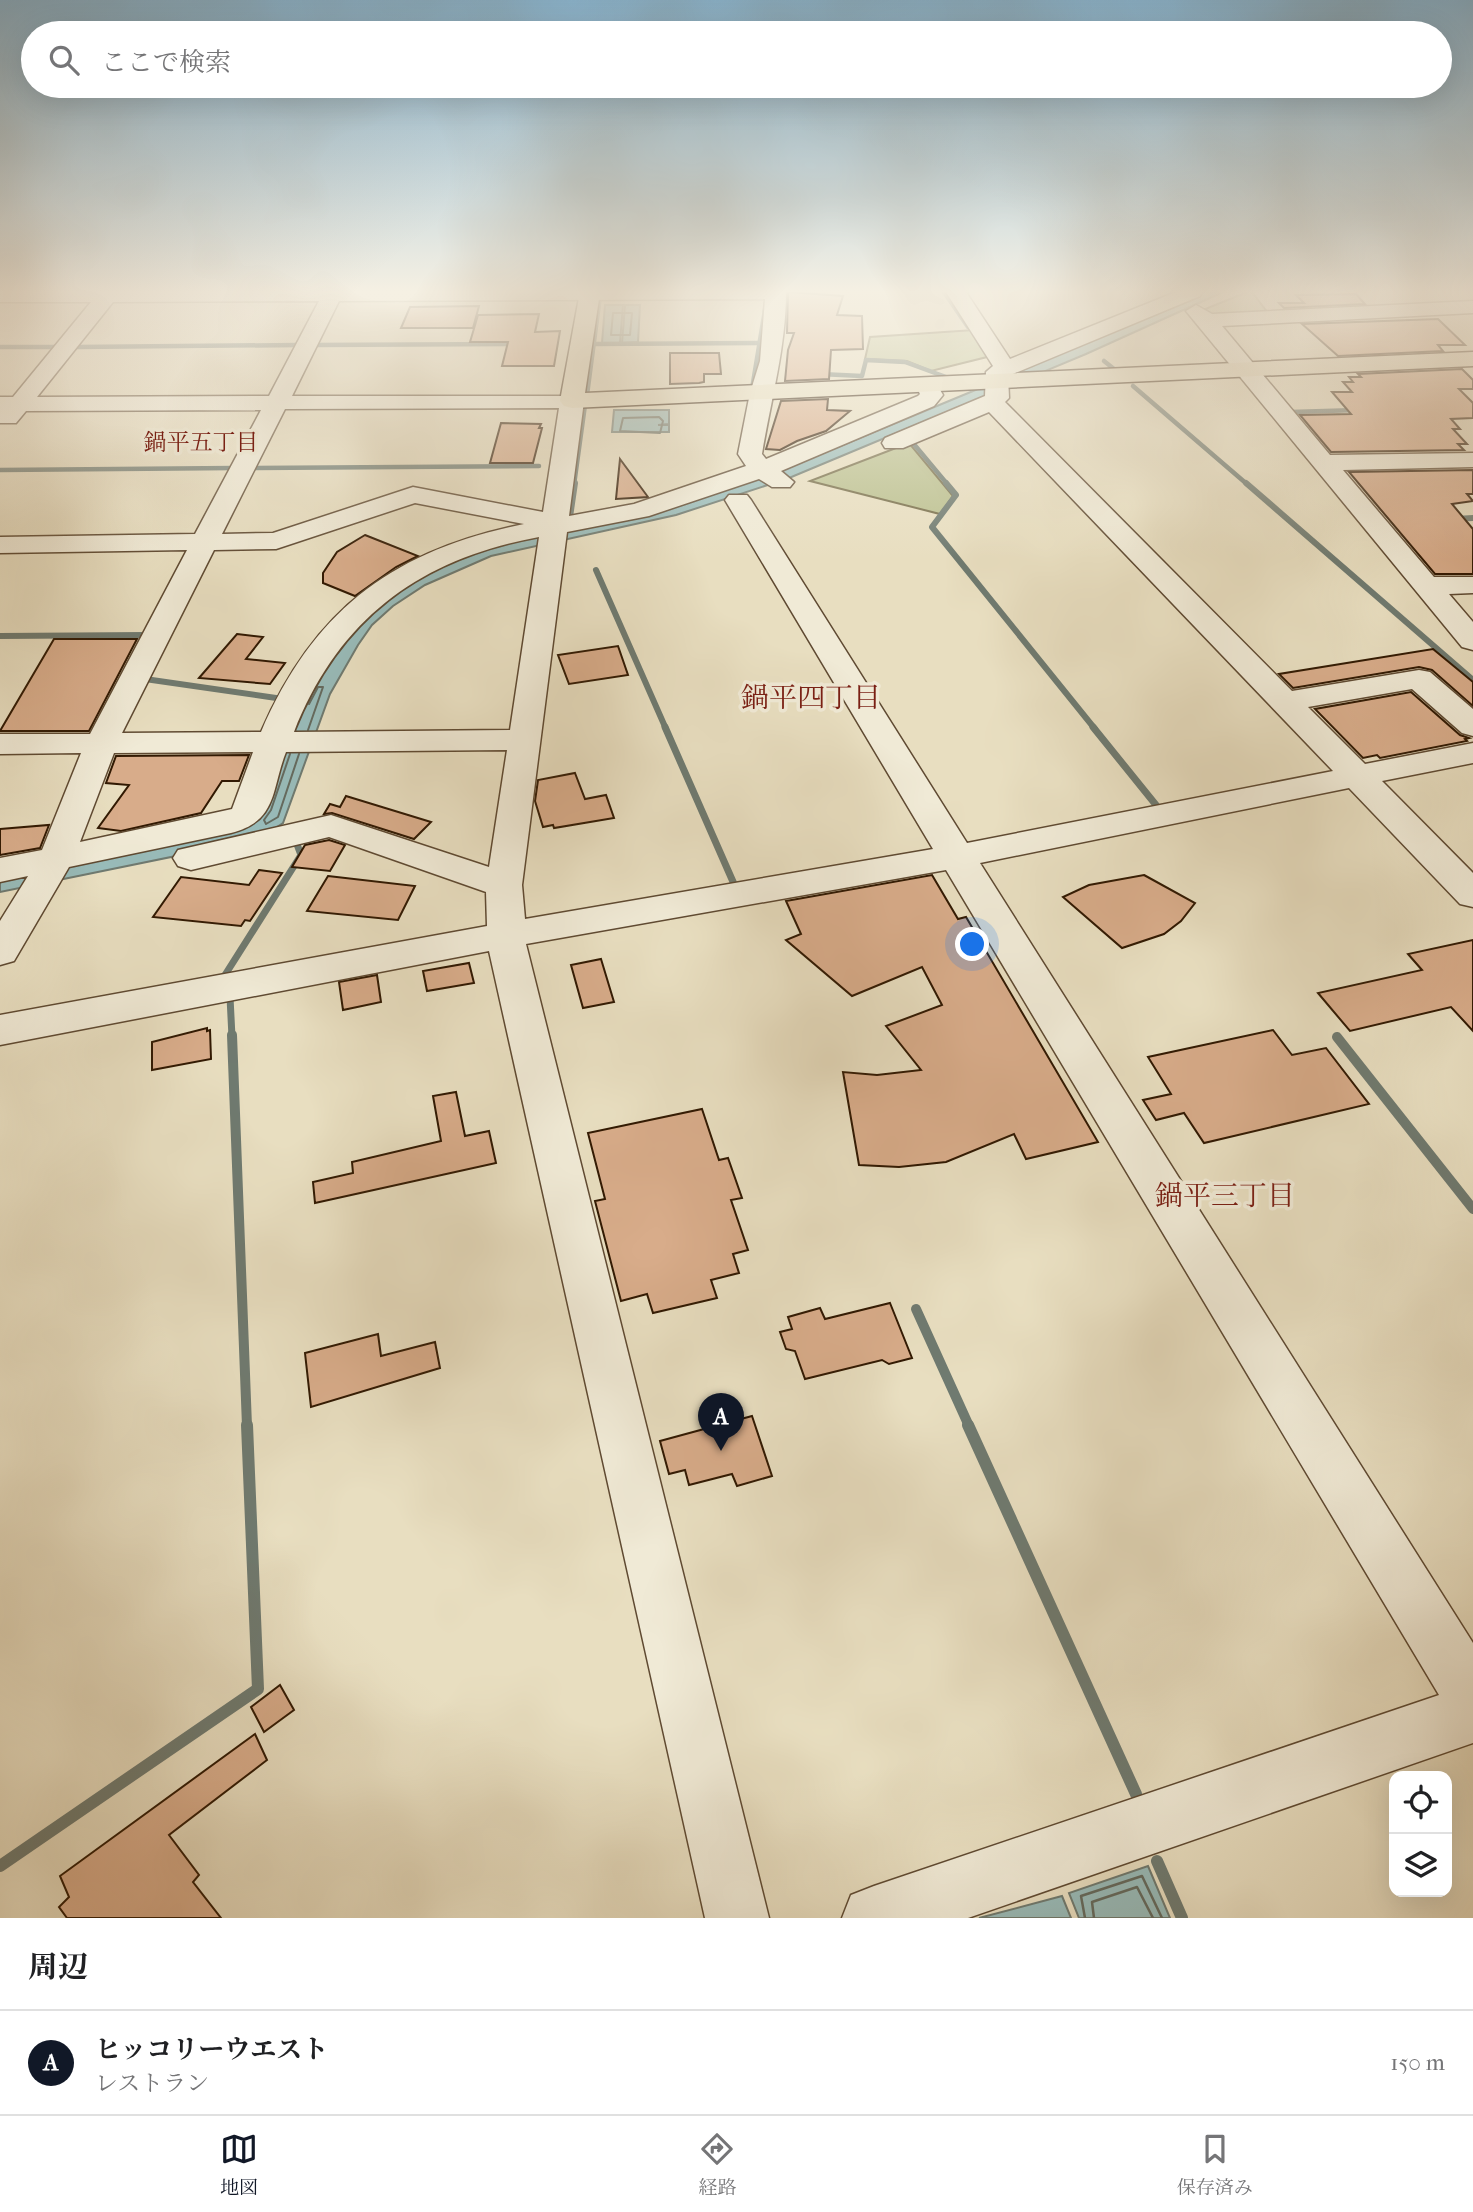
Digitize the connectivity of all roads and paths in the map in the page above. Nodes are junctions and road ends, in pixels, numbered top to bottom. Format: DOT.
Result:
graph roads {
  1 [pos="30,382"];
  2 [pos="289,382"];
  3 [pos="575,382"];
  4 [pos="765,382"];
  5 [pos="992,382"];
  6 [pos="1002,382"];
  7 [pos="1028,382"];
  8 [pos="1255,382"];
  9 [pos="993,385"];
  10 [pos="927,386"];
  11 [pos="761,393"];
  12 [pos="572,401"];
  13 [pos="279,402"];
  14 [pos="10,404"];
  15 [pos="0,428"];
  16 [pos="868,454"];
  17 [pos="1473,460"];
  18 [pos="1322,463"];
  19 [pos="832,468"];
  20 [pos="773,477"];
  21 [pos="738,500"];
  22 [pos="553,533"];
  23 [pos="202,544"];
  24 [pos="0,545"];
  25 [pos="1473,585"];
  26 [pos="1427,586"];
  27 [pos="1473,642"];
  28 [pos="1285,702"];
  29 [pos="1473,726"];
  30 [pos="523,740"];
  31 [pos="101,743"];
  32 [pos="274,743"];
  33 [pos="0,744"];
  34 [pos="1473,753"];
  35 [pos="1358,776"];
  36 [pos="958,856"];
  37 [pos="0,870"];
  38 [pos="48,874"];
  39 [pos="504,885"];
  40 [pos="1473,895"];
  41 [pos="0,897"];
  42 [pos="507,935"];
  43 [pos="0,952"];
  44 [pos="0,1030"];
  45 [pos="1473,1696"];
  46 [pos="1473,1713"];
  47 [pos="737,1918"];
  48 [pos="874,1918"];
  1 -- 14 [label="street"];
  2 -- 13 [label="street"];
  3 -- 12 [label="main road"];
  4 -- 11 [label="street"];
  5 -- 9 [label="street"];
  6 -- 9 [label="street"];
  7 -- 9 [label="main road"];
  8 -- 18 [label="street"];
  9 -- 10 [label="main road"];
  9 -- 16 [label="street"];
  9 -- 28 [label="street"];
  10 -- 11 [label="main road"];
  10 -- 20 [label="street"];
  11 -- 12 [label="main road"];
  11 -- 20 [label="street"];
  12 -- 13 [label="street"];
  12 -- 22 [label="street"];
  13 -- 14 [label="street"];
  13 -- 23 [label="street"];
  14 -- 15 [label="street"];
  17 -- 18 [label="street"];
  18 -- 26 [label="street"];
  19 -- 20 [label="street"];
  20 -- 21 [label="street"];
  20 -- 22 [label="street"];
  21 -- 22 [label="street"];
  21 -- 36 [label="street"];
  22 -- 23 [label="street"];
  22 -- 30 [label="street"];
  22 -- 32 [label="street"];
  23 -- 24 [label="street"];
  23 -- 31 [label="street"];
  25 -- 26 [label="street"];
  26 -- 27 [label="street"];
  28 -- 29 [label="street"];
  28 -- 35 [label="street"];
  30 -- 32 [label="street"];
  30 -- 39 [label="street"];
  31 -- 32 [label="street"];
  31 -- 33 [label="street"];
  31 -- 38 [label="street"];
  32 -- 38 [label="street"];
  34 -- 35 [label="street"];
  35 -- 36 [label="street"];
  35 -- 40 [label="street"];
  36 -- 42 [label="street"];
  36 -- 45 [label="street"];
  37 -- 38 [label="street"];
  38 -- 39 [label="street"];
  38 -- 41 [label="street"];
  38 -- 43 [label="street"];
  39 -- 42 [label="street"];
  42 -- 44 [label="street"];
  42 -- 47 [label="street"];
  46 -- 48 [label="street"];
}
